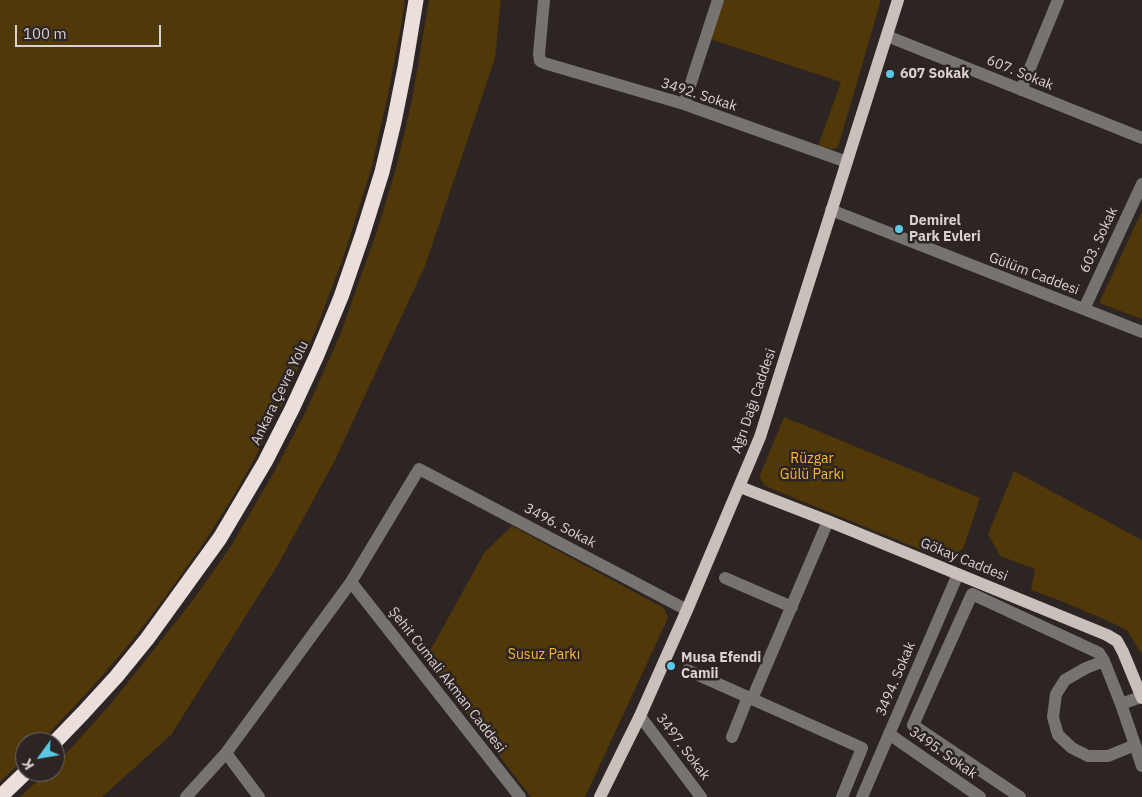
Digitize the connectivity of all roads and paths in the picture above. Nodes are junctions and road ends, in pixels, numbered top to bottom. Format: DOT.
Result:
graph roads {
  1 [pos="416,0"];
  2 [pos="544,0"];
  3 [pos="718,0"];
  4 [pos="898,0"];
  5 [pos="1058,0"];
  6 [pos="887,36"];
  7 [pos="1021,90"];
  8 [pos="684,104"];
  9 [pos="1142,138"];
  10 [pos="847,162"];
  11 [pos="1142,184"];
  12 [pos="831,210"];
  13 [pos="1084,310"];
  14 [pos="1142,332"];
  15 [pos="740,487"];
  16 [pos="828,521"];
  17 [pos="958,574"];
  18 [pos="726,578"];
  19 [pos="351,582"];
  20 [pos="792,607"];
  21 [pos="687,610"];
  22 [pos="1104,661"];
  23 [pos="687,670"];
  24 [pos="1142,697"];
  25 [pos="750,698"];
  26 [pos="1121,704"];
  27 [pos="640,716"];
  28 [pos="64,732"];
  29 [pos="889,734"];
  30 [pos="732,737"];
  31 [pos="1135,745"];
  32 [pos="226,753"];
  33 [pos="1142,766"];
  34 [pos="16,782"];
  35 [pos="0,797"];
  36 [pos="186,797"];
  37 [pos="259,797"];
  38 [pos="520,797"];
  39 [pos="600,797"];
  40 [pos="702,797"];
  41 [pos="842,797"];
  42 [pos="862,797"];
  43 [pos="980,797"];
  44 [pos="1020,797"];
  1 -- 28 [label="highway, Ankara Çevre Yolu"];
  2 -- 8 [label="street, 3492. Sokak"];
  3 -- 8 [label="street"];
  4 -- 6 [label="main road, Ağrı Dağı Caddesi"];
  5 -- 7 [label="street"];
  6 -- 7 [label="street, 607. Sokak"];
  6 -- 10 [label="main road, Ağrı Dağı Caddesi"];
  7 -- 9 [label="street, 607. Sokak"];
  8 -- 10 [label="street, 3492. Sokak"];
  10 -- 12 [label="main road, Ağrı Dağı Caddesi"];
  11 -- 13 [label="street, 603. Sokak"];
  12 -- 13 [label="street, Gülüm Caddesi"];
  12 -- 15 [label="main road, Ağrı Dağı Caddesi"];
  13 -- 14 [label="street, Gülüm Caddesi"];
  15 -- 16 [label="main road, Gökay Caddesi"];
  15 -- 21 [label="main road, Ağrı Dağı Caddesi"];
  16 -- 17 [label="main road, Gökay Caddesi"];
  16 -- 20 [label="street"];
  17 -- 24 [label="main road, Gökay Caddesi"];
  17 -- 29 [label="street, 3494. Sokak"];
  18 -- 20 [label="street"];
  19 -- 21 [label="street, 3496. Sokak"];
  19 -- 32 [label="street"];
  19 -- 38 [label="street, Şehit Cumali Akman Caddesi"];
  20 -- 25 [label="street"];
  21 -- 27 [label="main road, Ağrı Dağı Caddesi"];
  22 -- 26 [label="street"];
  22 -- 31 [label="street"];
  22 -- 44 [label="street"];
  23 -- 25 [label="street"];
  24 -- 26 [label="street"];
  25 -- 30 [label="street"];
  25 -- 41 [label="street"];
  26 -- 31 [label="street"];
  27 -- 39 [label="main road, Ağrı Dağı Caddesi"];
  27 -- 40 [label="street, 3497. Sokak"];
  29 -- 42 [label="street, 3494. Sokak"];
  29 -- 43 [label="street, 3495. Sokak"];
  31 -- 33 [label="street"];
  32 -- 36 [label="street"];
  32 -- 37 [label="street"];
  34 -- 35 [label="highway"];
}
